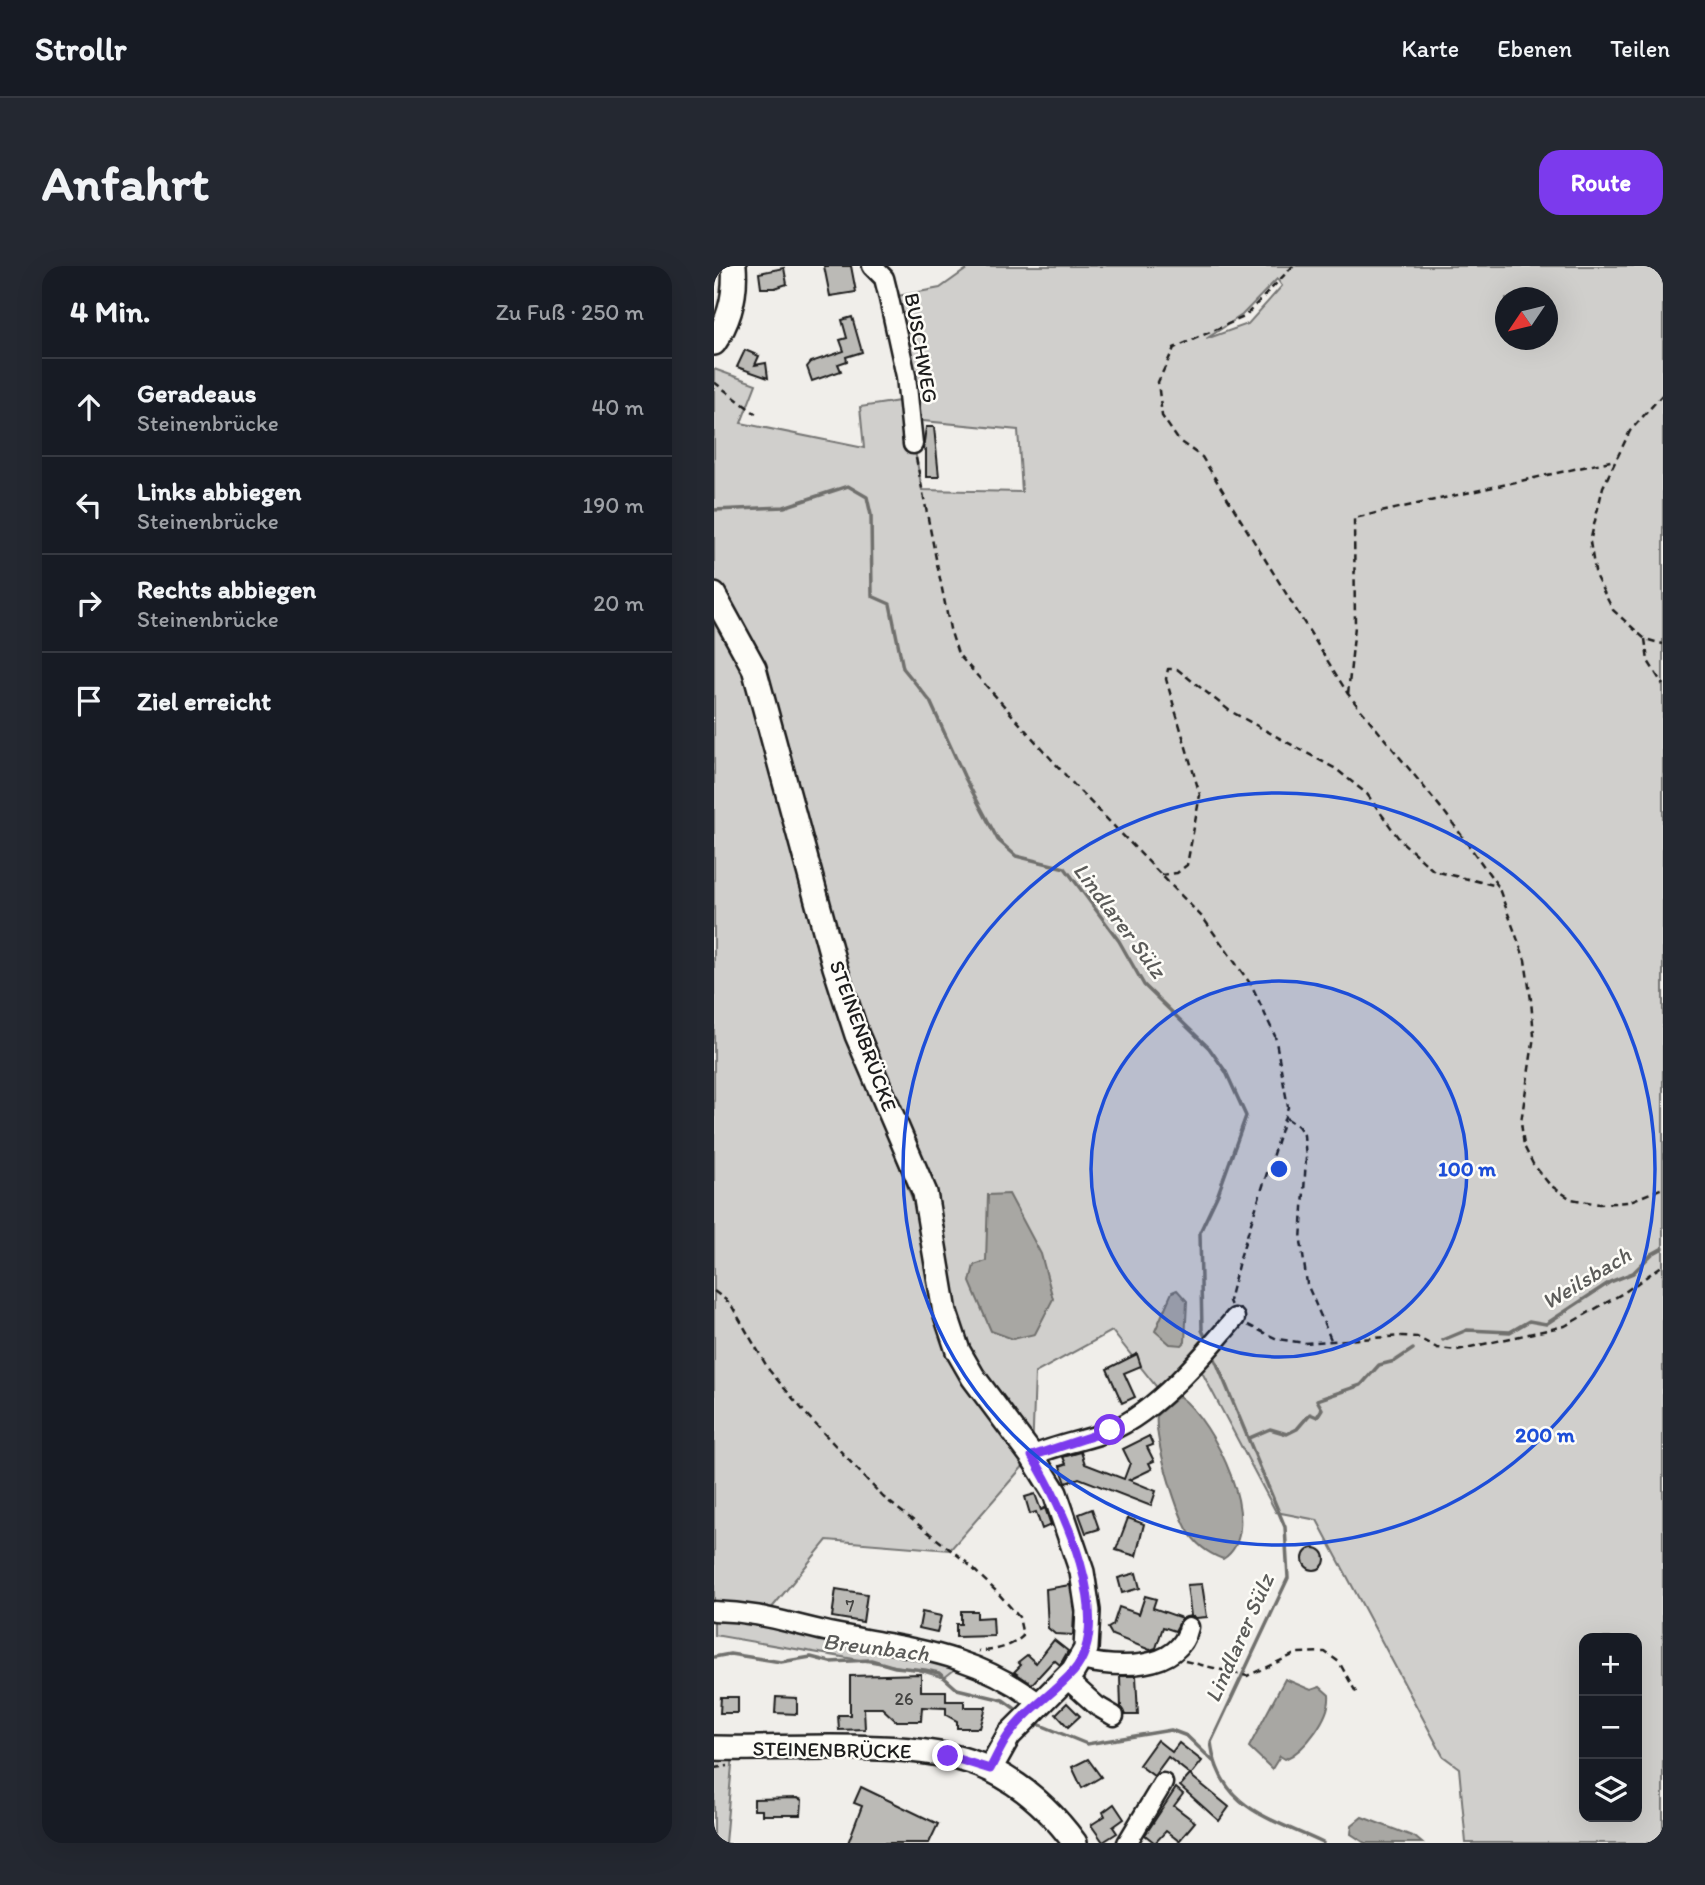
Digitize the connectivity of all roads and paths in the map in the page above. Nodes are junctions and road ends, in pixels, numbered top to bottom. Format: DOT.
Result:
graph roads {
  1 [pos="734,266"];
  2 [pos="872,266"];
  3 [pos="1293,266"];
  4 [pos="714,343"];
  5 [pos="714,382"];
  6 [pos="1663,394"];
  7 [pos="756,414"];
  8 [pos="913,444"];
  9 [pos="1615,460"];
  10 [pos="716,598"];
  11 [pos="1645,639"];
  12 [pos="1663,644"];
  13 [pos="1663,685"];
  14 [pos="1348,694"];
  15 [pos="1161,875"];
  16 [pos="1499,886"];
  17 [pos="1285,1117"];
  18 [pos="1663,1188"];
  19 [pos="1663,1265"];
  20 [pos="714,1291"];
  21 [pos="1236,1318"];
  22 [pos="1332,1342"];
  23 [pos="1032,1456"];
  24 [pos="714,1611"];
  25 [pos="1189,1627"];
  26 [pos="950,1655"];
  27 [pos="1164,1659"];
  28 [pos="1081,1660"];
  29 [pos="1066,1678"];
  30 [pos="1358,1696"];
  31 [pos="1030,1713"];
  32 [pos="1115,1716"];
  33 [pos="714,1748"];
  34 [pos="990,1769"];
  35 [pos="1163,1783"];
  36 [pos="1075,1843"];
  37 [pos="1127,1843"];
  1 -- 4 [label="main road"];
  2 -- 8 [label="street, BUSCHWEG"];
  3 -- 14 [label="path"];
  5 -- 7 [label="path"];
  6 -- 9 [label="path"];
  8 -- 15 [label="path"];
  9 -- 11 [label="path"];
  9 -- 14 [label="path"];
  10 -- 23 [label="main road, STEINENBRÜCKE"];
  11 -- 12 [label="path"];
  11 -- 13 [label="path"];
  14 -- 16 [label="path"];
  15 -- 16 [label="path"];
  15 -- 17 [label="path"];
  16 -- 18 [label="path"];
  17 -- 21 [label="path"];
  17 -- 22 [label="path"];
  19 -- 22 [label="path"];
  20 -- 26 [label="path"];
  21 -- 22 [label="path"];
  21 -- 23 [label="street"];
  23 -- 28 [label="main road, STEINENBRÜCKE"];
  24 -- 26 [label="street"];
  25 -- 27 [label="street"];
  26 -- 31 [label="street"];
  27 -- 28 [label="street"];
  27 -- 30 [label="path"];
  28 -- 29 [label="main road, STEINENBRÜCKE"];
  29 -- 31 [label="main road, STEINENBRÜCKE"];
  29 -- 32 [label="street"];
  31 -- 34 [label="main road, STEINENBRÜCKE"];
  33 -- 34 [label="main road, STEINENBRÜCKE"];
  34 -- 36 [label="main road"];
  35 -- 37 [label="street"];
}
